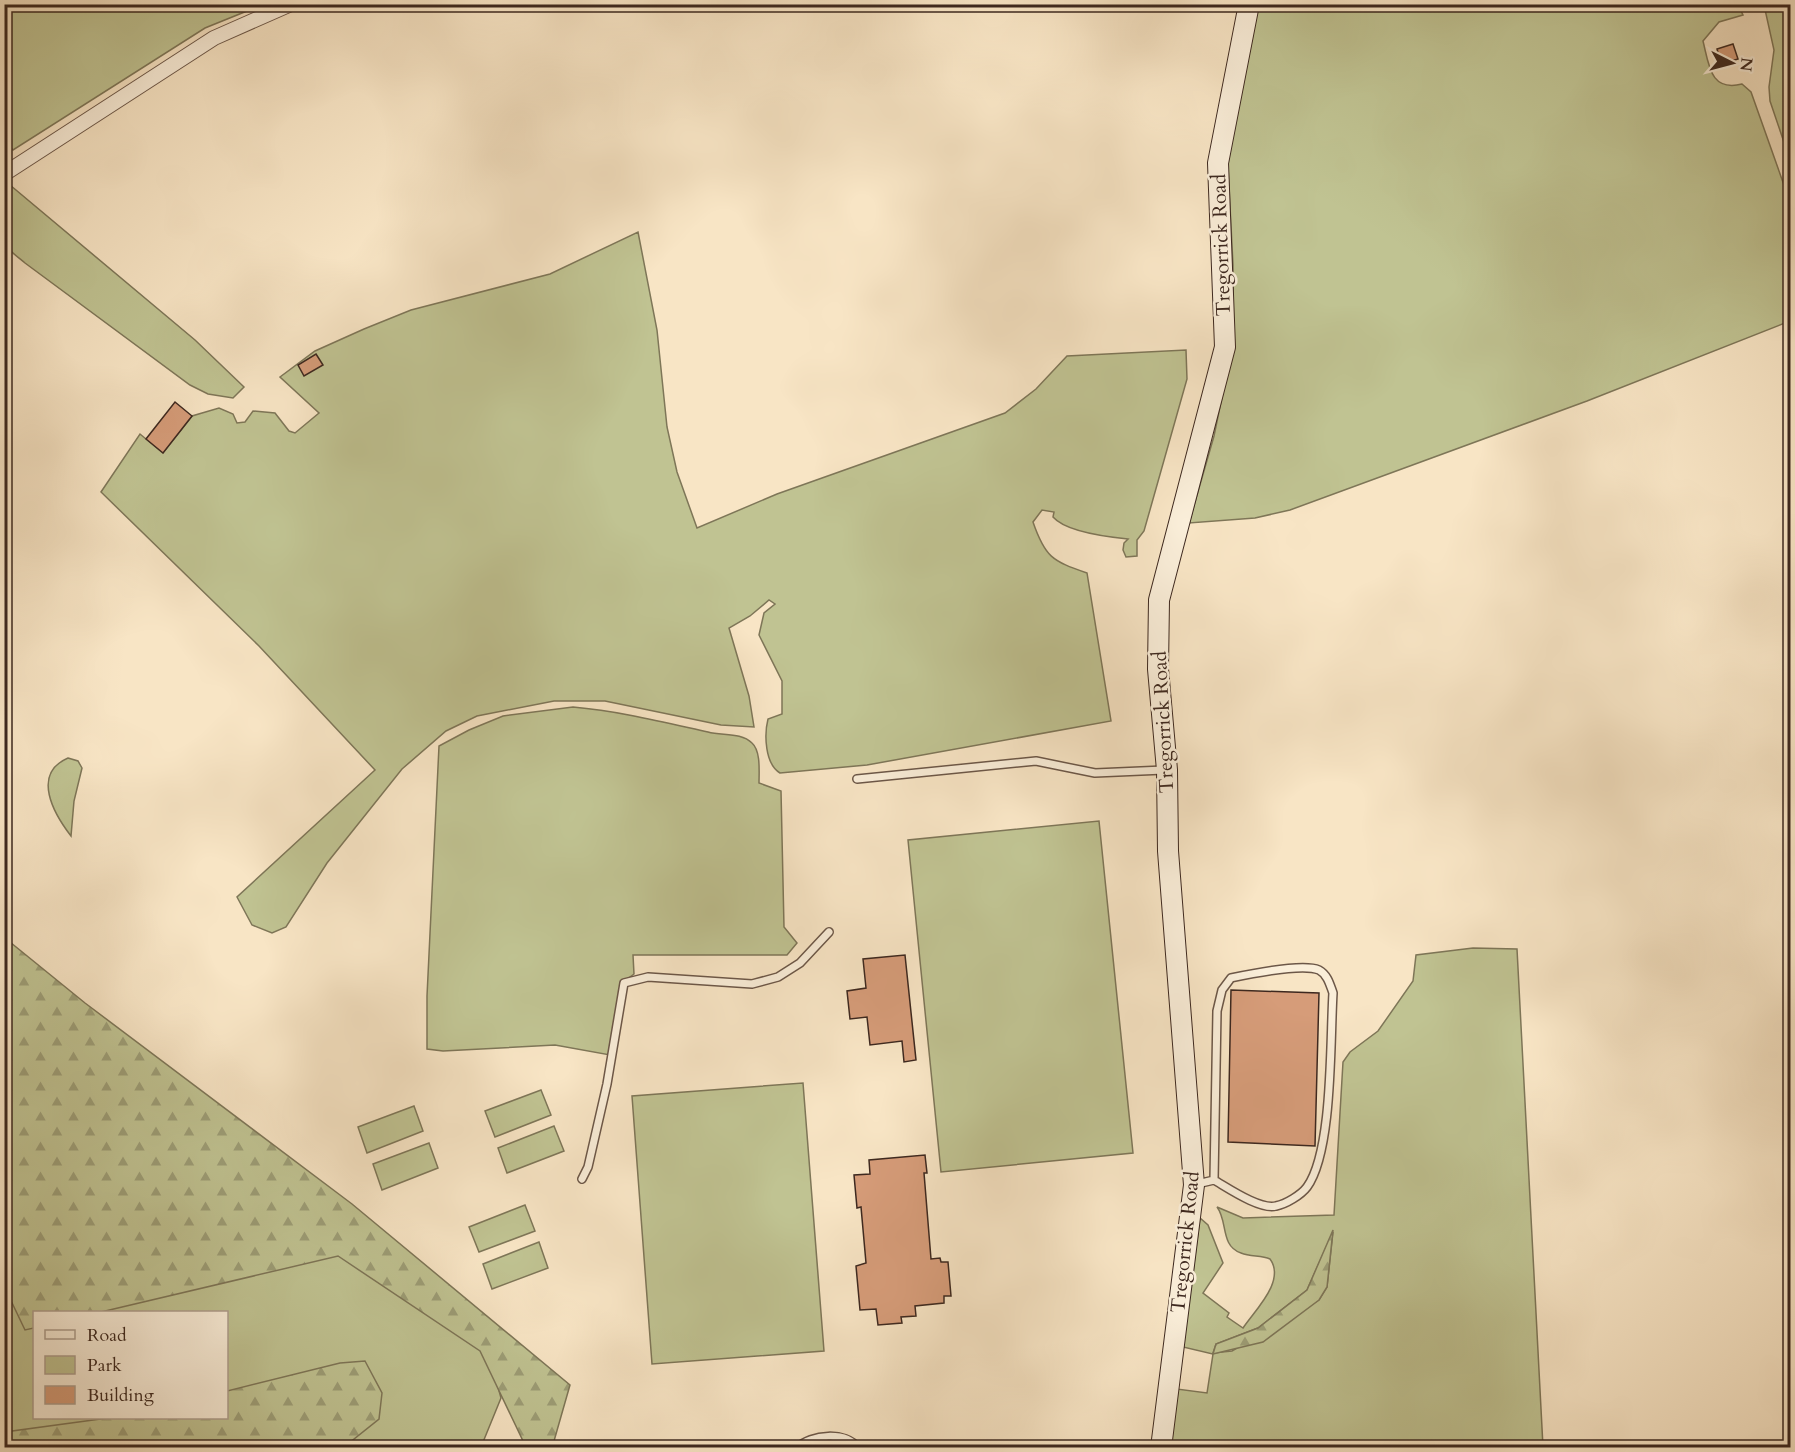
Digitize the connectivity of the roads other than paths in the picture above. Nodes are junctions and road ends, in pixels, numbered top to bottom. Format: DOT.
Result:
graph roads {
  1 [pos="291,4"];
  2 [pos="1249,4"];
  3 [pos="4,174"];
  4 [pos="1167,770"];
  5 [pos="857,779"];
  6 [pos="829,932"];
  7 [pos="582,1179"];
  8 [pos="1214,1180"];
  9 [pos="1194,1185"];
  10 [pos="796,1448"];
  11 [pos="858,1448"];
  12 [pos="1161,1448"];
  1 -- 3 [label="street"];
  2 -- 4 [label="street, Tregorrick Road"];
  4 -- 5 [label="lane"];
  4 -- 9 [label="street, Tregorrick Road"];
  6 -- 7 [label="lane"];
  8 -- 8 [label="lane"];
  8 -- 9 [label="lane"];
  9 -- 12 [label="street, Tregorrick Road"];
  10 -- 11 [label="lane"];
}
